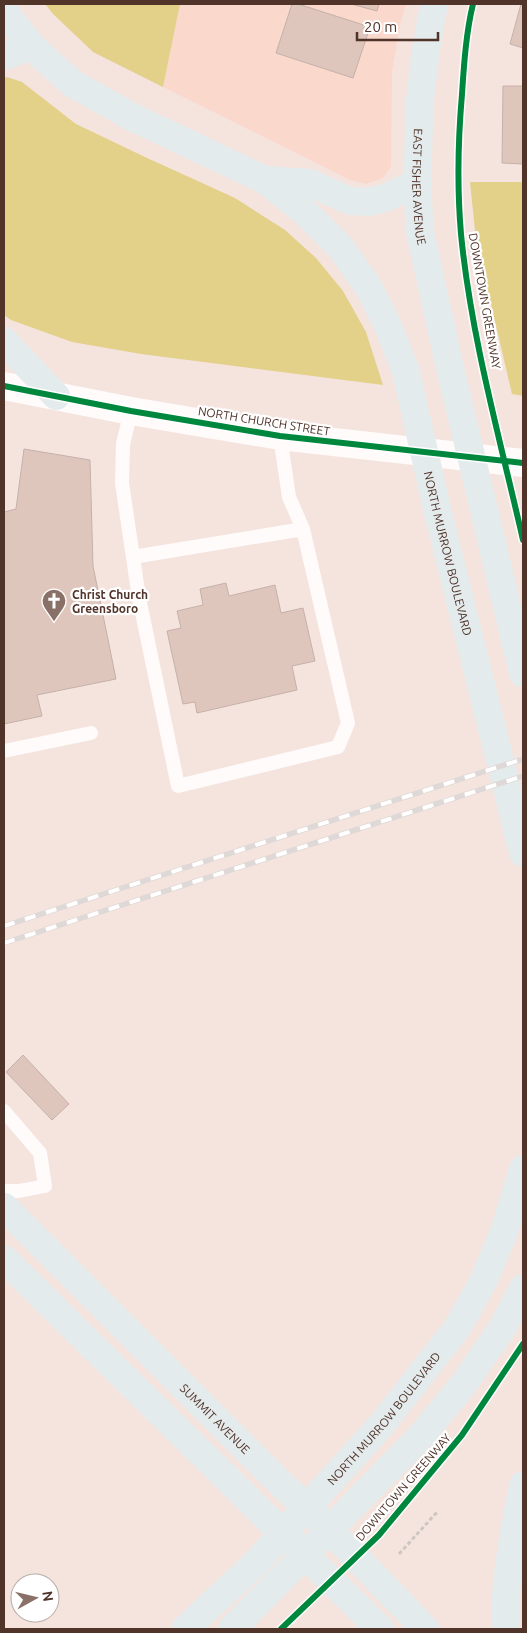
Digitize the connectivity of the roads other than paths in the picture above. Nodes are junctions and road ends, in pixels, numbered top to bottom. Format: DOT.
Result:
graph roads {
  1 [pos="434,4"];
  2 [pos="4,12"];
  3 [pos="31,46"];
  4 [pos="4,56"];
  5 [pos="265,180"];
  6 [pos="417,184"];
  7 [pos="4,341"];
  8 [pos="4,386"];
  9 [pos="56,396"];
  10 [pos="131,411"];
  11 [pos="280,436"];
  12 [pos="523,463"];
  13 [pos="303,529"];
  14 [pos="133,557"];
  15 [pos="523,670"];
  16 [pos="91,733"];
  17 [pos="4,751"];
  18 [pos="523,853"];
  19 [pos="4,1111"];
  20 [pos="523,1169"];
  21 [pos="4,1191"];
  22 [pos="4,1207"];
  23 [pos="4,1230"];
  24 [pos="4,1259"];
  25 [pos="523,1288"];
  26 [pos="99,1303"];
  27 [pos="523,1485"];
  28 [pos="185,1629"];
  29 [pos="232,1629"];
  30 [pos="380,1629"];
  31 [pos="425,1629"];
  32 [pos="505,1629"];
  1 -- 6 [label="main road, EAST FISHER AVENUE"];
  2 -- 3 [label="main road"];
  3 -- 4 [label="main road"];
  3 -- 5 [label="main road"];
  5 -- 6 [label="main road"];
  5 -- 18 [label="main road, NORTH MURROW BOULEVARD"];
  6 -- 15 [label="main road, EAST FISHER AVENUE"];
  7 -- 9 [label="main road"];
  8 -- 9 [label="street, NORTH CHURCH STREET"];
  9 -- 10 [label="street, NORTH CHURCH STREET"];
  10 -- 11 [label="street, NORTH CHURCH STREET"];
  10 -- 14 [label="lane"];
  11 -- 12 [label="street, NORTH CHURCH STREET"];
  11 -- 13 [label="lane"];
  13 -- 14 [label="lane"];
  13 -- 14 [label="lane"];
  16 -- 17 [label="lane"];
  19 -- 21 [label="lane"];
  20 -- 28 [label="main road, NORTH MURROW BOULEVARD"];
  22 -- 26 [label="main road, SUMMIT AVENUE"];
  23 -- 26 [label="main road"];
  24 -- 30 [label="main road"];
  25 -- 29 [label="main road"];
  26 -- 31 [label="main road, SUMMIT AVENUE"];
  27 -- 32 [label="main road"];
}
